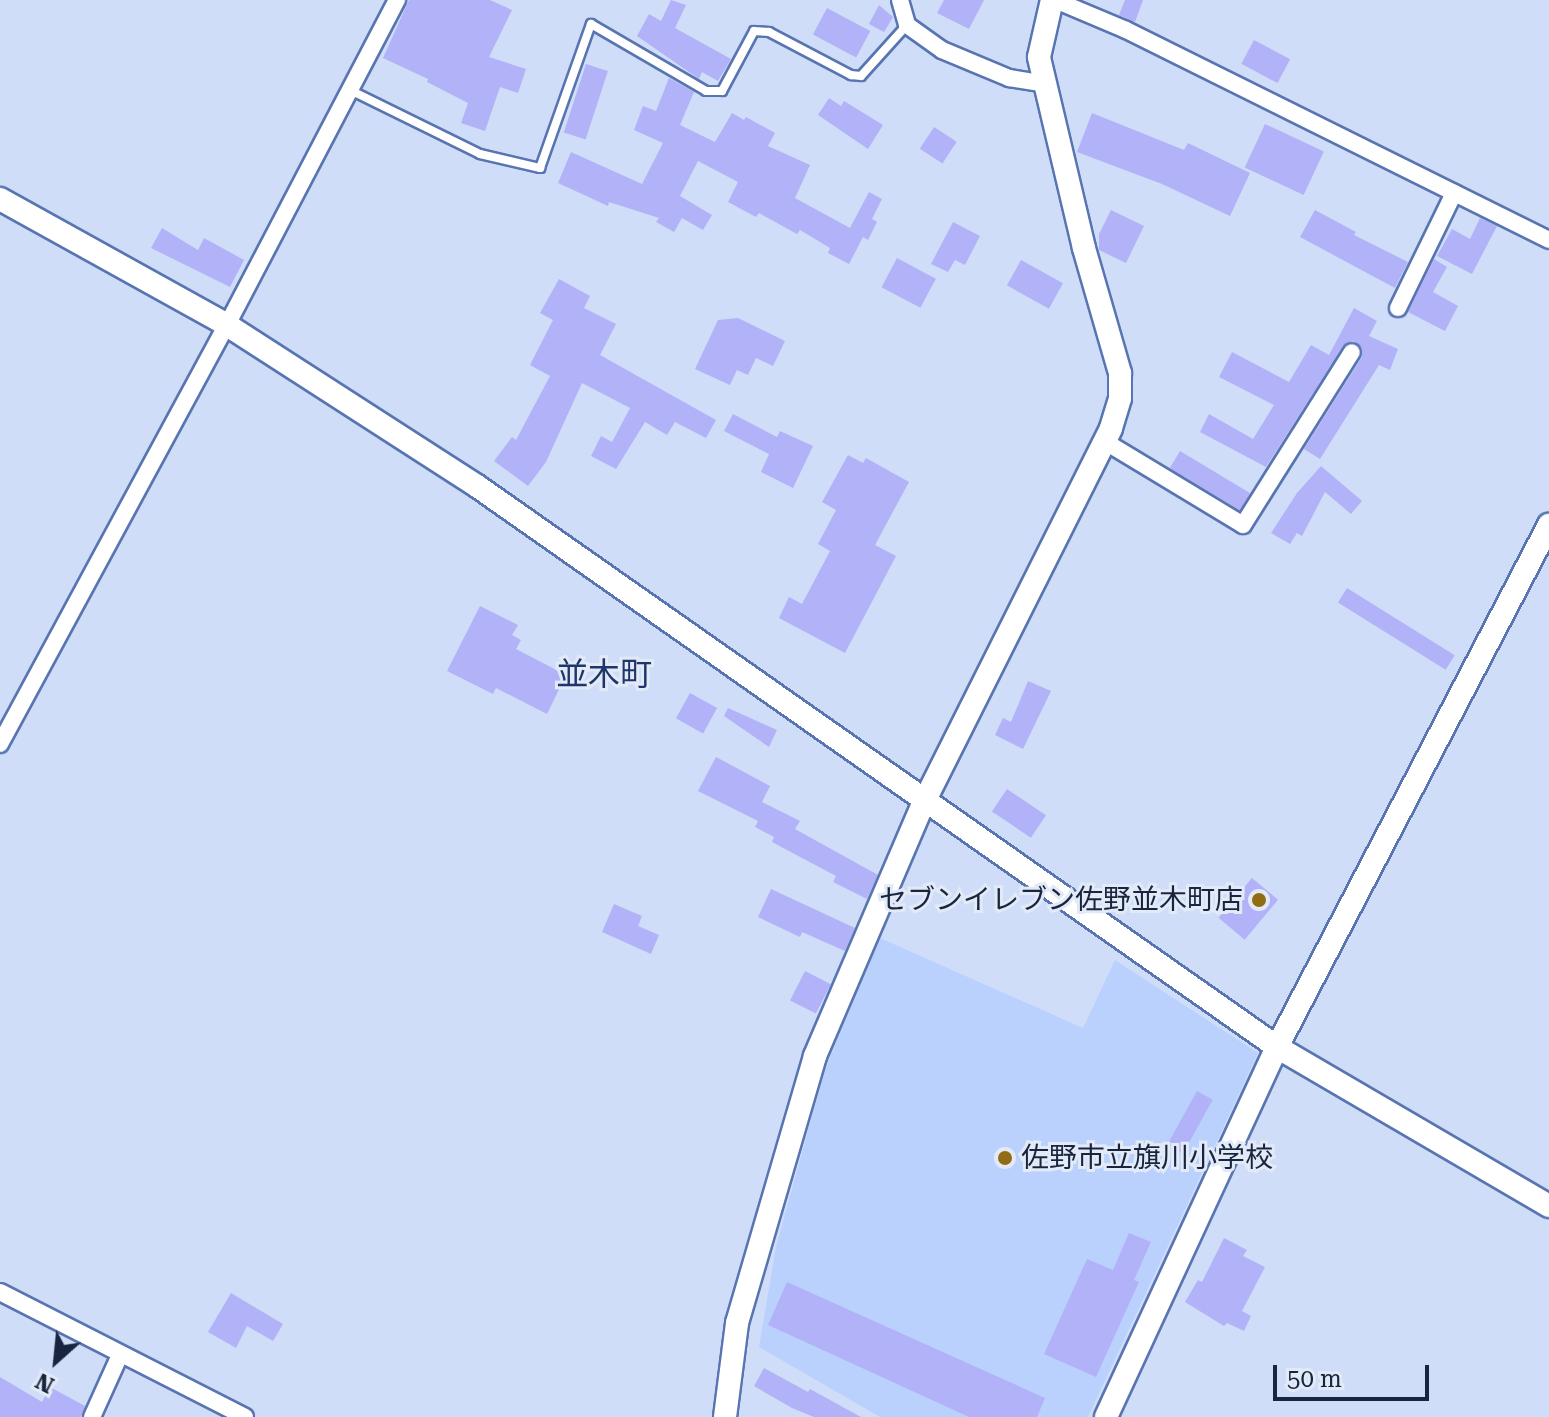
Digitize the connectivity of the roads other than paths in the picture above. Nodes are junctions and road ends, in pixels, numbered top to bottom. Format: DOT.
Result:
graph roads {
  1 [pos="397,0"];
  2 [pos="900,0"];
  3 [pos="1053,0"];
  4 [pos="907,25"];
  5 [pos="1046,84"];
  6 [pos="350,90"];
  7 [pos="1454,193"];
  8 [pos="0,199"];
  9 [pos="1549,240"];
  10 [pos="1398,308"];
  11 [pos="227,325"];
  12 [pos="1352,352"];
  13 [pos="1104,441"];
  14 [pos="1549,525"];
  15 [pos="0,744"];
  16 [pos="924,802"];
  17 [pos="1277,1047"];
  18 [pos="1549,1206"];
  19 [pos="0,1292"];
  20 [pos="120,1355"];
  21 [pos="92,1417"];
  22 [pos="245,1417"];
  23 [pos="725,1417"];
  24 [pos="1106,1417"];
  1 -- 6 [label="street"];
  2 -- 4 [label="street"];
  3 -- 5 [label="street"];
  3 -- 7 [label="street"];
  4 -- 5 [label="street"];
  4 -- 6 [label="lane"];
  5 -- 13 [label="street"];
  6 -- 11 [label="street"];
  7 -- 9 [label="street"];
  7 -- 10 [label="street"];
  8 -- 11 [label="street"];
  11 -- 15 [label="street"];
  11 -- 16 [label="street"];
  12 -- 13 [label="street"];
  13 -- 16 [label="street"];
  14 -- 17 [label="street"];
  16 -- 17 [label="street"];
  16 -- 23 [label="street"];
  17 -- 18 [label="street"];
  17 -- 24 [label="street"];
  19 -- 20 [label="street"];
  20 -- 21 [label="street"];
  20 -- 22 [label="street"];
}
